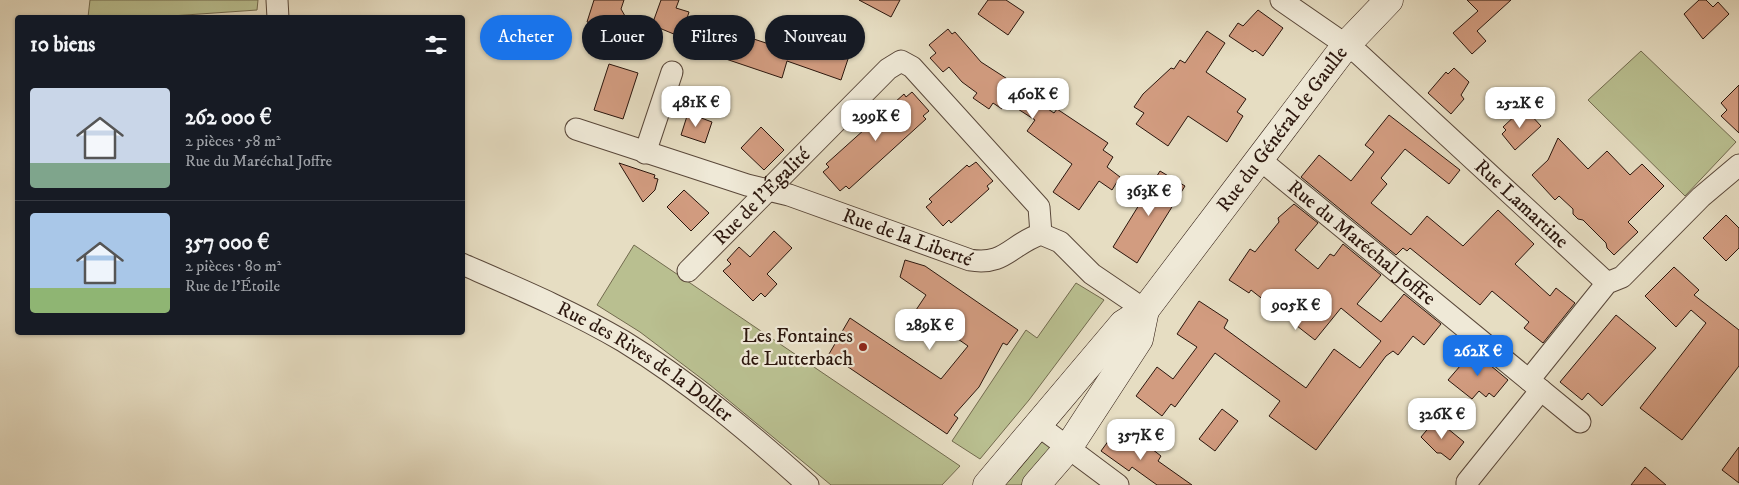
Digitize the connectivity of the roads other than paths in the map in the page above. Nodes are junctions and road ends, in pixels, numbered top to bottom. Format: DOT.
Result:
graph roads {
  1 [pos="277,0"];
  2 [pos="1281,0"];
  3 [pos="1389,0"];
  4 [pos="278,15"];
  5 [pos="1346,44"];
  6 [pos="672,72"];
  7 [pos="576,129"];
  8 [pos="645,153"];
  9 [pos="1258,158"];
  10 [pos="1739,165"];
  11 [pos="770,190"];
  12 [pos="1041,234"];
  13 [pos="465,265"];
  14 [pos="688,272"];
  15 [pos="1607,283"];
  16 [pos="1145,310"];
  17 [pos="1535,385"];
  18 [pos="1580,422"];
  19 [pos="1039,426"];
  20 [pos="1068,448"];
  21 [pos="808,485"];
  22 [pos="987,485"];
  23 [pos="1036,485"];
  24 [pos="1118,485"];
  25 [pos="1468,485"];
  1 -- 4 [label="street"];
  2 -- 5 [label="street, Rue Lamartine"];
  3 -- 5 [label="main road, Rue du Général de Gaulle"];
  5 -- 9 [label="main road, Rue du Général de Gaulle"];
  5 -- 15 [label="street, Rue Lamartine"];
  6 -- 8 [label="street"];
  7 -- 8 [label="street, Rue de la Liberté"];
  8 -- 11 [label="street, Rue de la Liberté"];
  9 -- 16 [label="main road, Rue du Général de Gaulle"];
  9 -- 17 [label="street, Rue du Maréchal Joffre"];
  10 -- 15 [label="street"];
  11 -- 12 [label="street, Rue de la Liberté"];
  11 -- 12 [label="street, Rue de l'Égalité"];
  11 -- 14 [label="street, Rue de l'Égalité"];
  12 -- 16 [label="street"];
  13 -- 21 [label="street, Rue des Rives de la Doller"];
  15 -- 17 [label="street"];
  16 -- 19 [label="main road, Rue du Général de Gaulle"];
  16 -- 20 [label="main road, Rue du Général de Gaulle"];
  17 -- 18 [label="street, Rue du Maréchal Joffre"];
  17 -- 25 [label="street"];
  19 -- 20 [label="street"];
  19 -- 22 [label="main road, Rue du Général de Gaulle"];
  20 -- 23 [label="main road, Rue du Général de Gaulle"];
  20 -- 24 [label="street"];
}
